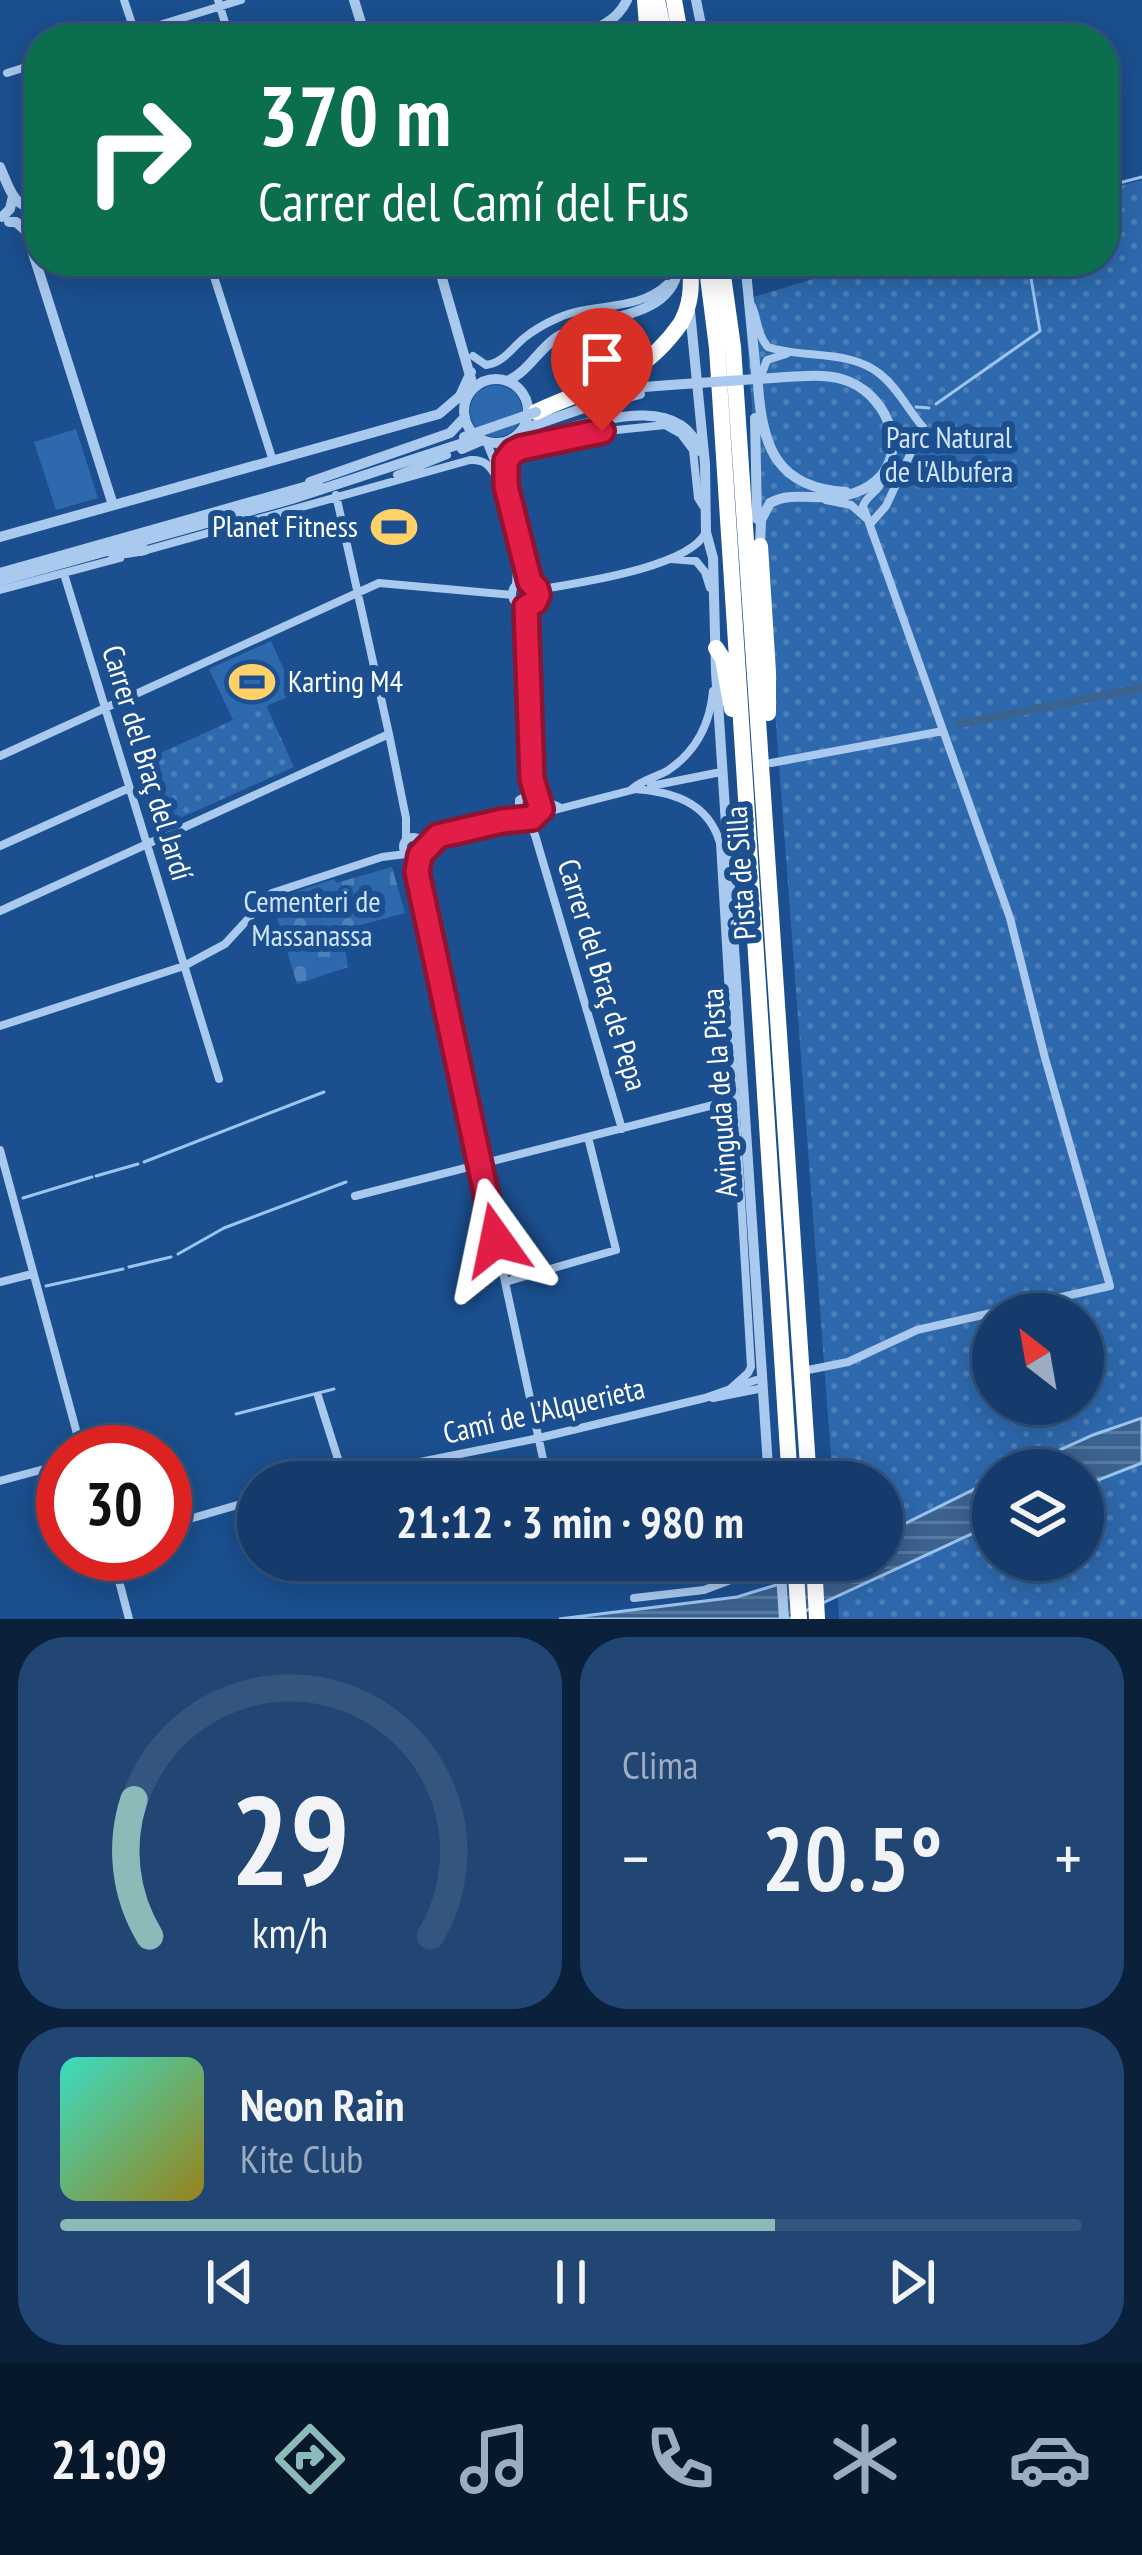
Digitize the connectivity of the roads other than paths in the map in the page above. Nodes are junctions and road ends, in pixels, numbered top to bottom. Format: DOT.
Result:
graph roads {
  1 [pos="241,0"];
  2 [pos="636,0"];
  3 [pos="219,3"];
  4 [pos="166,24"];
  5 [pos="605,24"];
  6 [pos="24,68"];
  7 [pos="7,73"];
  8 [pos="0,167"];
  9 [pos="13,196"];
  10 [pos="24,207"];
  11 [pos="3,220"];
  12 [pos="40,276"];
  13 [pos="214,276"];
  14 [pos="444,276"];
  15 [pos="445,276"];
  16 [pos="675,276"];
  17 [pos="679,276"];
  18 [pos="688,276"];
  19 [pos="690,276"];
  20 [pos="692,276"];
  21 [pos="723,276"];
  22 [pos="747,276"];
  23 [pos="750,302"];
  24 [pos="794,352"];
  25 [pos="473,356"];
  26 [pos="471,372"];
  27 [pos="502,380"];
  28 [pos="758,382"];
  29 [pos="670,385"];
  30 [pos="649,390"];
  31 [pos="470,394"];
  32 [pos="537,414"];
  33 [pos="465,417"];
  34 [pos="523,429"];
  35 [pos="596,432"];
  36 [pos="548,434"];
  37 [pos="484,441"];
  38 [pos="505,442"];
  39 [pos="447,455"];
  40 [pos="273,461"];
  41 [pos="704,471"];
  42 [pos="884,472"];
  43 [pos="502,483"];
  44 [pos="350,491"];
  45 [pos="856,492"];
  46 [pos="291,495"];
  47 [pos="336,495"];
  48 [pos="824,499"];
  49 [pos="113,506"];
  50 [pos="704,507"];
  51 [pos="871,523"];
  52 [pos="704,536"];
  53 [pos="0,537"];
  54 [pos="760,547"];
  55 [pos="145,550"];
  56 [pos="78,555"];
  57 [pos="670,559"];
  58 [pos="696,561"];
  59 [pos="0,573"];
  60 [pos="64,574"];
  61 [pos="516,584"];
  62 [pos="534,586"];
  63 [pos="0,590"];
  64 [pos="359,591"];
  65 [pos="512,595"];
  66 [pos="712,596"];
  67 [pos="526,607"];
  68 [pos="716,648"];
  69 [pos="716,672"];
  70 [pos="104,709"];
  71 [pos="943,731"];
  72 [pos="389,734"];
  73 [pos="0,756"];
  74 [pos="767,760"];
  75 [pos="716,773"];
  76 [pos="744,780"];
  77 [pos="129,788"];
  78 [pos="632,789"];
  79 [pos="533,797"];
  80 [pos="559,807"];
  81 [pos="517,808"];
  82 [pos="531,817"];
  83 [pos="406,818"];
  84 [pos="502,821"];
  85 [pos="438,836"];
  86 [pos="417,837"];
  87 [pos="147,845"];
  88 [pos="0,846"];
  89 [pos="406,848"];
  90 [pos="422,852"];
  91 [pos="417,872"];
  92 [pos="0,911"];
  93 [pos="184,967"];
  94 [pos="0,1025"];
  95 [pos="219,1079"];
  96 [pos="740,1098"];
  97 [pos="622,1129"];
  98 [pos="588,1137"];
  99 [pos="0,1150"];
  100 [pos="479,1164"];
  101 [pos="355,1196"];
  102 [pos="750,1257"];
  103 [pos="32,1274"];
  104 [pos="0,1282"];
  105 [pos="505,1282"];
  106 [pos="749,1319"];
  107 [pos="759,1334"];
  108 [pos="808,1370"];
  109 [pos="759,1384"];
  110 [pos="729,1390"];
  111 [pos="318,1396"];
  112 [pos="705,1398"];
  113 [pos="74,1425"];
  114 [pos="538,1438"];
  115 [pos="339,1461"];
  116 [pos="426,1461"];
  117 [pos="543,1461"];
  118 [pos="767,1461"];
  119 [pos="789,1461"];
  120 [pos="807,1461"];
  121 [pos="36,1471"];
  122 [pos="0,1481"];
  123 [pos="237,1505"];
  124 [pos="192,1518"];
  125 [pos="119,1581"];
  126 [pos="723,1581"];
  127 [pos="801,1581"];
  128 [pos="634,1598"];
  129 [pos="803,1616"];
  130 [pos="129,1619"];
  1 -- 3 [label="street"];
  2 -- 5 [label="street"];
  3 -- 4 [label="street"];
  6 -- 7 [label="street"];
  8 -- 9 [label="street"];
  9 -- 10 [label="street"];
  9 -- 11 [label="street"];
  12 -- 49 [label="street"];
  13 -- 40 [label="street"];
  14 -- 26 [label="street"];
  15 -- 25 [label="street"];
  16 -- 25 [label="street"];
  17 -- 27 [label="street"];
  18 -- 41 [label="street"];
  19 -- 32 [label="highway, bridge"];
  20 -- 76 [label="highway, Pista de Silla"];
  21 -- 74 [label="highway, Pista de Silla"];
  22 -- 23 [label="street"];
  23 -- 24 [label="street"];
  23 -- 28 [label="street"];
  24 -- 28 [label="street"];
  24 -- 51 [label="street"];
  25 -- 27 [label="street"];
  26 -- 31 [label="street"];
  26 -- 40 [label="street"];
  27 -- 31 [label="street"];
  27 -- 34 [label="street"];
  28 -- 45 [label="street"];
  28 -- 54 [label="street"];
  29 -- 30 [label="street"];
  29 -- 32 [label="street"];
  29 -- 42 [label="street, bridge"];
  30 -- 32 [label="street"];
  30 -- 34 [label="street"];
  31 -- 33 [label="street"];
  32 -- 46 [label="street, bridge"];
  33 -- 37 [label="street"];
  33 -- 46 [label="street"];
  34 -- 38 [label="street"];
  35 -- 36 [label="street"];
  35 -- 43 [label="street"];
  35 -- 50 [label="street"];
  36 -- 38 [label="street"];
  36 -- 41 [label="street"];
  37 -- 38 [label="street"];
  37 -- 39 [label="street"];
  37 -- 43 [label="street"];
  38 -- 43 [label="street"];
  39 -- 44 [label="street"];
  39 -- 46 [label="street"];
  40 -- 49 [label="street"];
  41 -- 50 [label="street"];
  42 -- 45 [label="street"];
  42 -- 51 [label="street"];
  43 -- 44 [label="street"];
  43 -- 61 [label="street"];
  43 -- 62 [label="street"];
  44 -- 47 [label="street"];
  45 -- 48 [label="street"];
  46 -- 56 [label="street"];
  47 -- 55 [label="street"];
  47 -- 64 [label="street"];
  48 -- 51 [label="street"];
  48 -- 54 [label="street"];
  49 -- 53 [label="street"];
  50 -- 52 [label="street"];
  51 -- 71 [label="street"];
  52 -- 57 [label="street"];
  52 -- 58 [label="street"];
  52 -- 66 [label="street"];
  54 -- 74 [label="highway"];
  55 -- 56 [label="street"];
  55 -- 60 [label="street"];
  56 -- 59 [label="street"];
  57 -- 58 [label="street"];
  57 -- 62 [label="street"];
  58 -- 66 [label="street, Avinguda de la Pista"];
  60 -- 63 [label="street"];
  60 -- 70 [label="street, Carrer del Braç del Jardí"];
  61 -- 62 [label="street"];
  61 -- 65 [label="street"];
  62 -- 67 [label="street"];
  64 -- 65 [label="street"];
  64 -- 70 [label="street"];
  64 -- 72 [label="street"];
  65 -- 67 [label="street"];
  66 -- 68 [label="street, Avinguda de la Pista"];
  67 -- 79 [label="street"];
  68 -- 69 [label="street, Avinguda de la Pista"];
  68 -- 76 [label="highway"];
  69 -- 78 [label="street"];
  69 -- 96 [label="street, Avinguda de la Pista"];
  70 -- 73 [label="street"];
  70 -- 77 [label="street, Carrer del Braç del Jardí"];
  71 -- 74 [label="street"];
  71 -- 108 [label="street"];
  72 -- 83 [label="street"];
  72 -- 87 [label="street"];
  74 -- 120 [label="highway, Pista de Silla"];
  75 -- 78 [label="street"];
  76 -- 119 [label="highway, Pista de Silla"];
  77 -- 87 [label="street, Carrer del Braç del Jardí"];
  77 -- 88 [label="street"];
  78 -- 80 [label="street"];
  78 -- 96 [label="street, Avinguda de la Pista"];
  79 -- 80 [label="street"];
  79 -- 81 [label="street"];
  79 -- 82 [label="street"];
  80 -- 82 [label="street"];
  81 -- 82 [label="street, Carrer del Braç de Pepa"];
  81 -- 84 [label="street"];
  82 -- 84 [label="street"];
  82 -- 97 [label="street, Carrer del Braç de Pepa"];
  83 -- 86 [label="street"];
  83 -- 89 [label="street"];
  84 -- 85 [label="street"];
  85 -- 86 [label="street"];
  85 -- 90 [label="street"];
  86 -- 89 [label="street"];
  86 -- 90 [label="street"];
  87 -- 92 [label="street"];
  87 -- 93 [label="street, Carrer del Braç del Jardí"];
  89 -- 90 [label="street"];
  89 -- 91 [label="street"];
  89 -- 93 [label="street"];
  90 -- 91 [label="street"];
  91 -- 100 [label="street"];
  93 -- 94 [label="street"];
  93 -- 95 [label="street, Carrer del Braç del Jardí"];
  96 -- 97 [label="street"];
  96 -- 102 [label="street, Avinguda de la Pista"];
  97 -- 98 [label="street"];
  98 -- 100 [label="street"];
  98 -- 105 [label="street"];
  99 -- 103 [label="street"];
  100 -- 101 [label="street"];
  100 -- 105 [label="street"];
  102 -- 106 [label="street, Avinguda de la Pista"];
  102 -- 107 [label="street, Avinguda de la Pista"];
  103 -- 104 [label="street"];
  103 -- 113 [label="street"];
  105 -- 114 [label="street"];
  106 -- 107 [label="street"];
  106 -- 110 [label="street, Avinguda de la Pista"];
  107 -- 109 [label="street, Avinguda de la Pista"];
  109 -- 110 [label="street, Camí de l'Alquerieta"];
  109 -- 112 [label="street, Camí de l'Alquerieta"];
  109 -- 118 [label="street, Avinguda de la Pista"];
  110 -- 112 [label="street, Camí de l'Alquerieta"];
  111 -- 115 [label="street"];
  112 -- 114 [label="street, Camí de l'Alquerieta"];
  114 -- 116 [label="street, Camí de l'Alquerieta"];
  114 -- 117 [label="street"];
  121 -- 122 [label="street"];
  123 -- 124 [label="street"];
  125 -- 130 [label="street"];
  126 -- 128 [label="street"];
  127 -- 129 [label="highway"];
}
